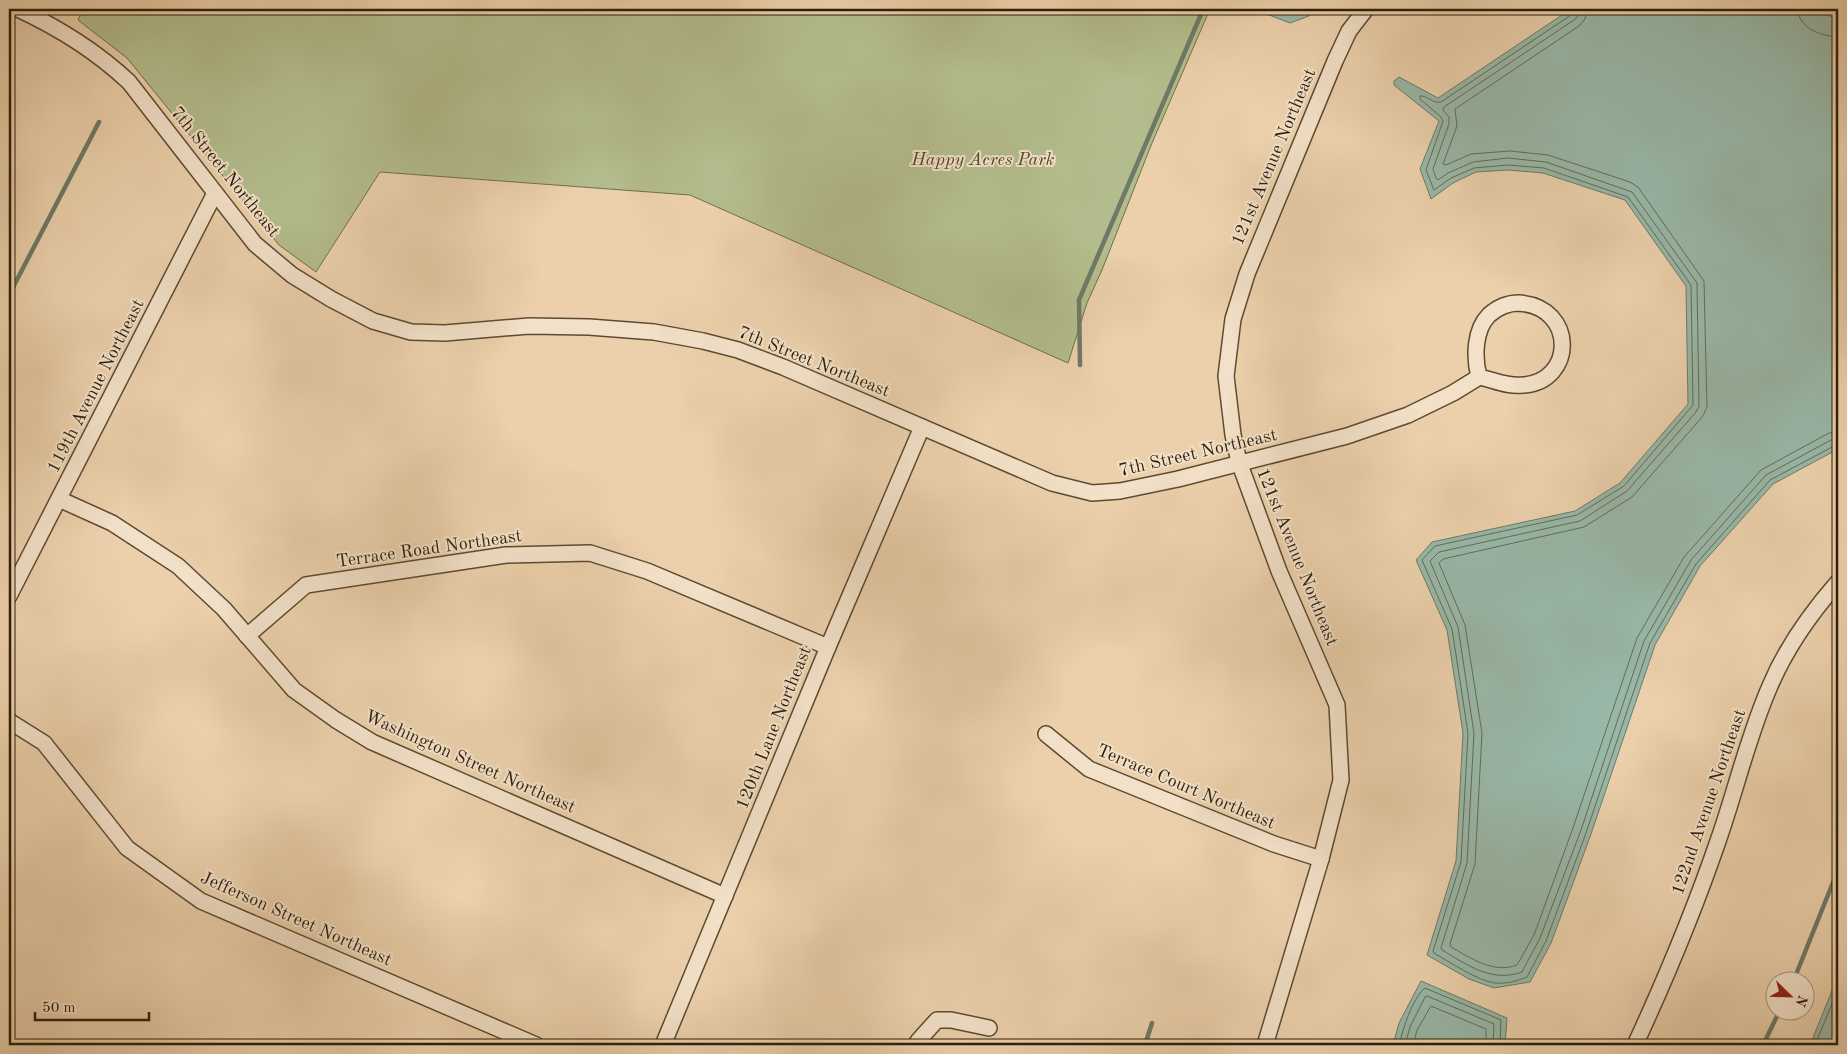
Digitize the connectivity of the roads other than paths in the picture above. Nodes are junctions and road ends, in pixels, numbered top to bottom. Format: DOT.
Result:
graph roads {
  1 [pos="18,9"];
  2 [pos="1366,9"];
  3 [pos="215,193"];
  4 [pos="1479,377"];
  5 [pos="922,427"];
  6 [pos="1239,462"];
  7 [pos="59,499"];
  8 [pos="1838,582"];
  9 [pos="9,596"];
  10 [pos="247,636"];
  11 [pos="828,647"];
  12 [pos="9,721"];
  13 [pos="1046,734"];
  14 [pos="1321,859"];
  15 [pos="726,896"];
  16 [pos="989,1028"];
  17 [pos="536,1045"];
  18 [pos="663,1045"];
  19 [pos="916,1045"];
  20 [pos="1265,1045"];
  21 [pos="1635,1045"];
  1 -- 3 [label="street, 7th Street Northeast"];
  2 -- 6 [label="street, 121st Avenue Northeast"];
  3 -- 5 [label="street, 7th Street Northeast"];
  3 -- 7 [label="street, 119th Avenue Northeast"];
  4 -- 4 [label="street"];
  4 -- 6 [label="street, 7th Street Northeast"];
  5 -- 6 [label="street, 7th Street Northeast"];
  5 -- 11 [label="street, 120th Lane Northeast"];
  6 -- 14 [label="street, 121st Avenue Northeast"];
  7 -- 9 [label="street, 119th Avenue Northeast"];
  7 -- 10 [label="street, Washington Street Northeast"];
  8 -- 21 [label="street, 122nd Avenue Northeast"];
  10 -- 11 [label="street, Terrace Road Northeast"];
  10 -- 15 [label="street, Washington Street Northeast"];
  11 -- 15 [label="street, 120th Lane Northeast"];
  12 -- 17 [label="street, Jefferson Street Northeast"];
  13 -- 14 [label="street, Terrace Court Northeast"];
  14 -- 20 [label="street, 121st Avenue Northeast"];
  15 -- 18 [label="street, 120th Lane Northeast"];
  16 -- 19 [label="street"];
}
